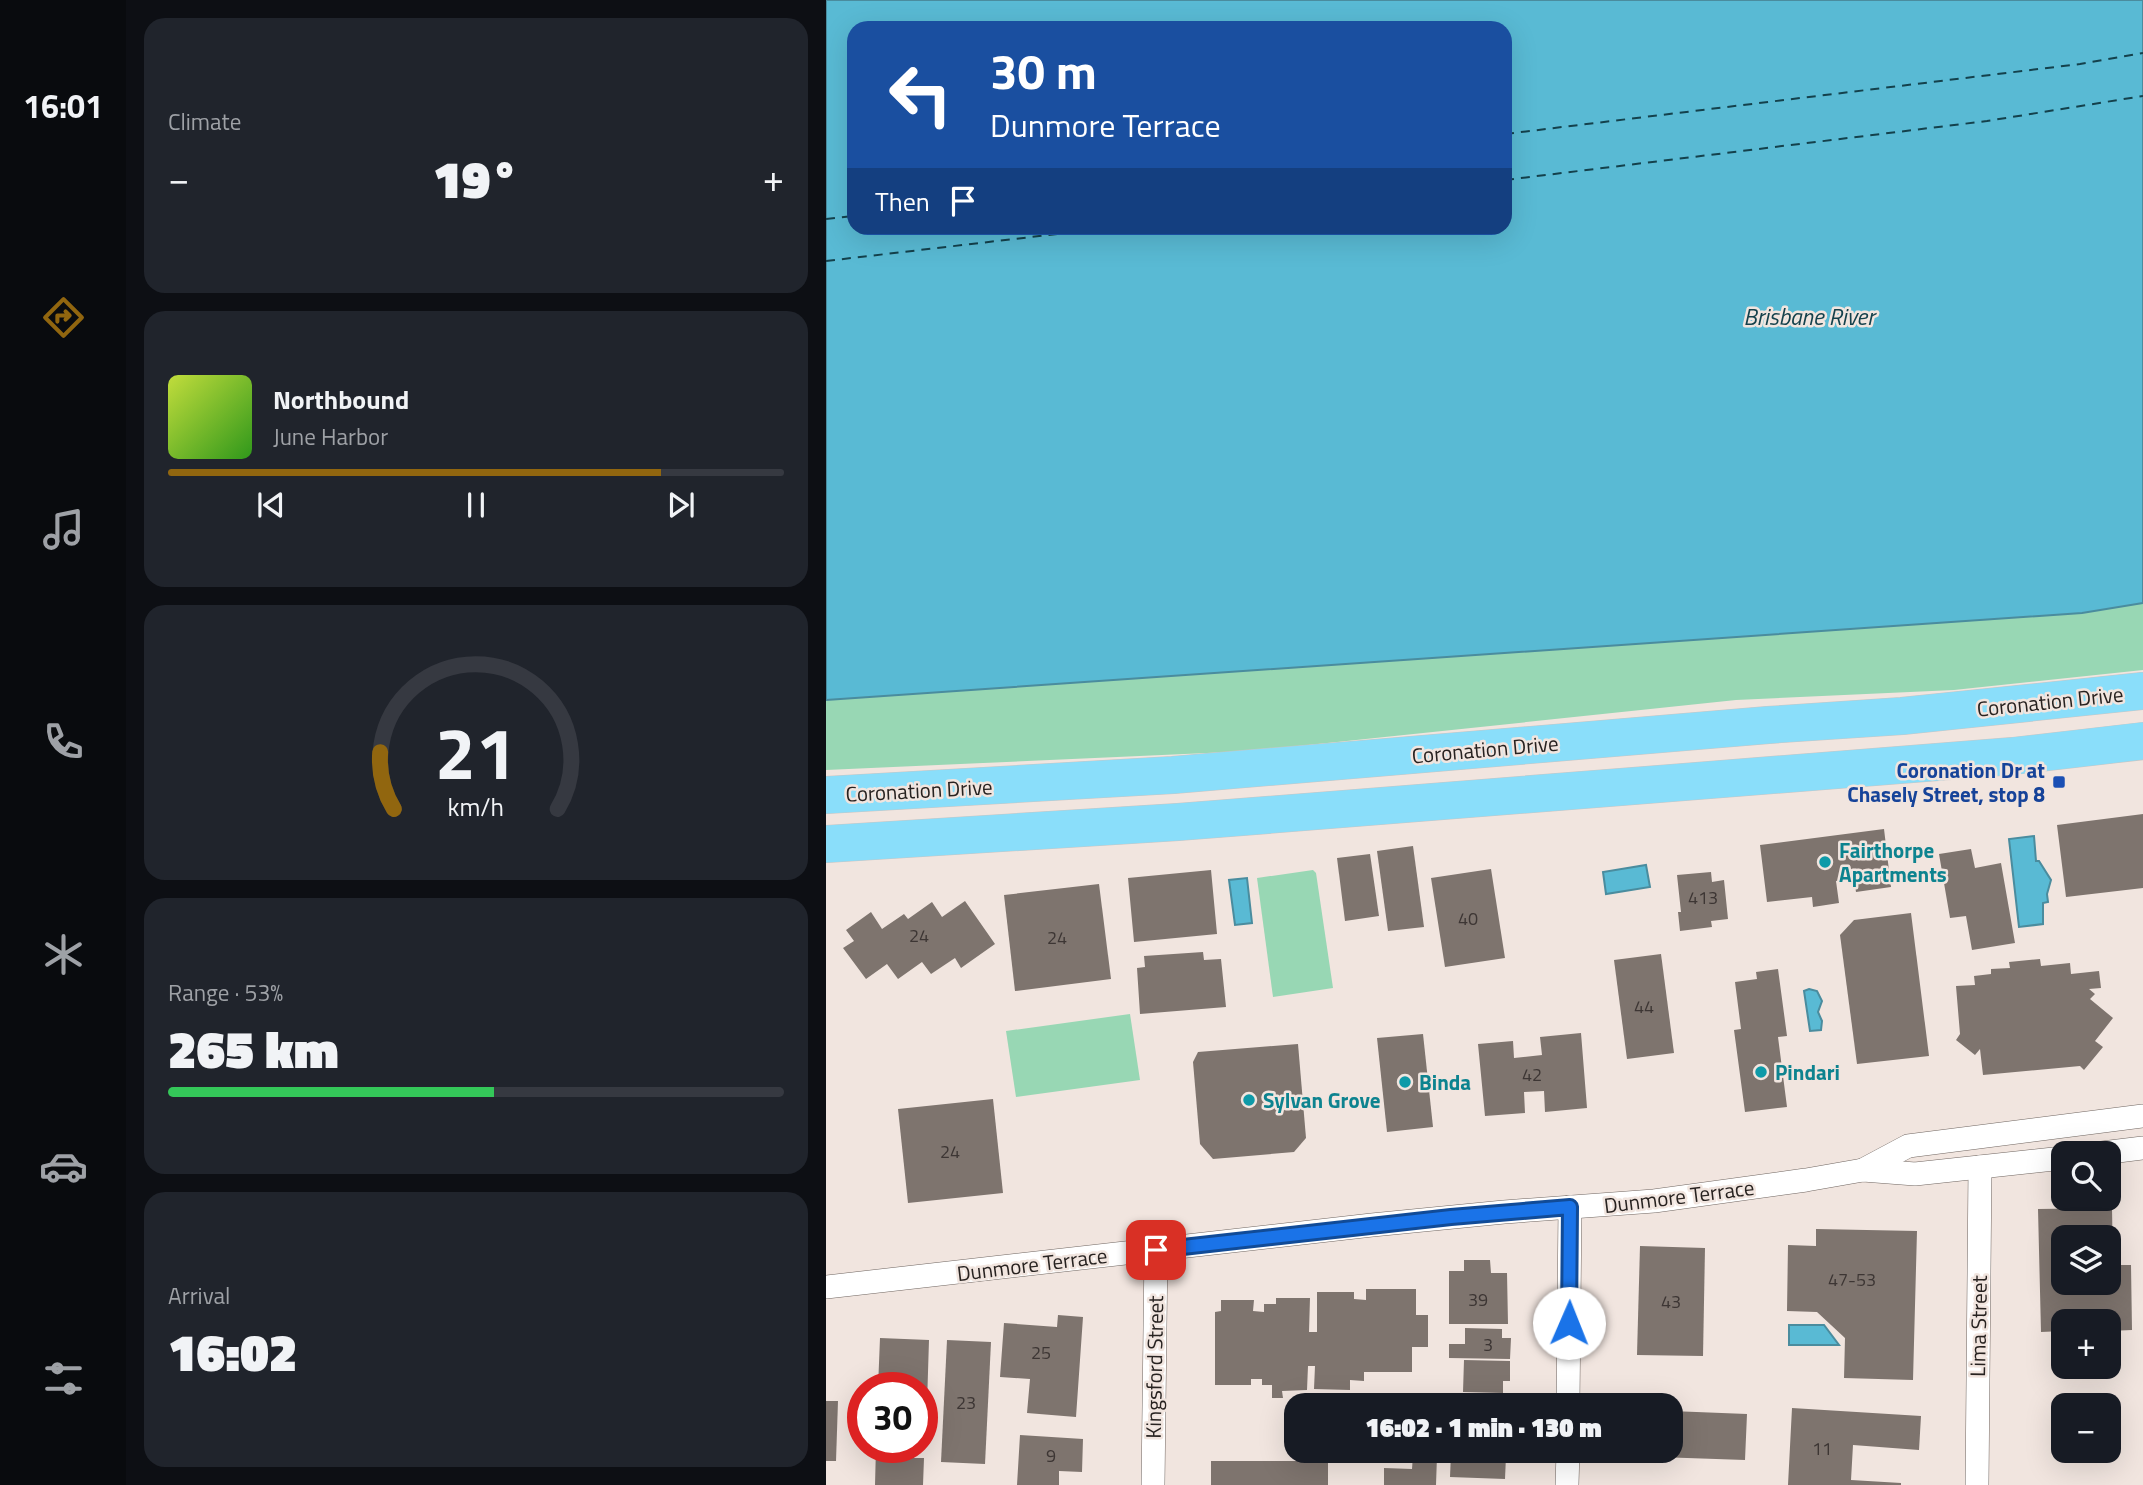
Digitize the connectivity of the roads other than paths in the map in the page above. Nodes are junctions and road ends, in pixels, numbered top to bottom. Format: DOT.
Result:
graph roads {
  1 [pos="2143,691"];
  2 [pos="2143,741"];
  3 [pos="826,795"];
  4 [pos="826,844"];
  5 [pos="2143,1116"];
  6 [pos="2143,1148"];
  7 [pos="2121,1151"];
  8 [pos="2051,1159"];
  9 [pos="1980,1167"];
  10 [pos="1863,1170"];
  11 [pos="1570,1207"];
  12 [pos="1156,1250"];
  13 [pos="826,1287"];
  14 [pos="1568,1393"];
  15 [pos="1568,1463"];
  16 [pos="1153,1485"];
  17 [pos="1567,1485"];
  18 [pos="1977,1485"];
  1 -- 3 [label="highway, Coronation Drive"];
  2 -- 4 [label="highway"];
  5 -- 10 [label="street, Dunmore Terrace"];
  6 -- 7 [label="street"];
  8 -- 9 [label="street, Dunmore Terrace"];
  9 -- 10 [label="street, Dunmore Terrace"];
  9 -- 18 [label="street, Lima Street"];
  10 -- 11 [label="street, Dunmore Terrace"];
  11 -- 12 [label="street, Dunmore Terrace"];
  11 -- 14 [label="street"];
  12 -- 13 [label="street, Dunmore Terrace"];
  12 -- 16 [label="street, Kingsford Street"];
  15 -- 17 [label="street"];
}
